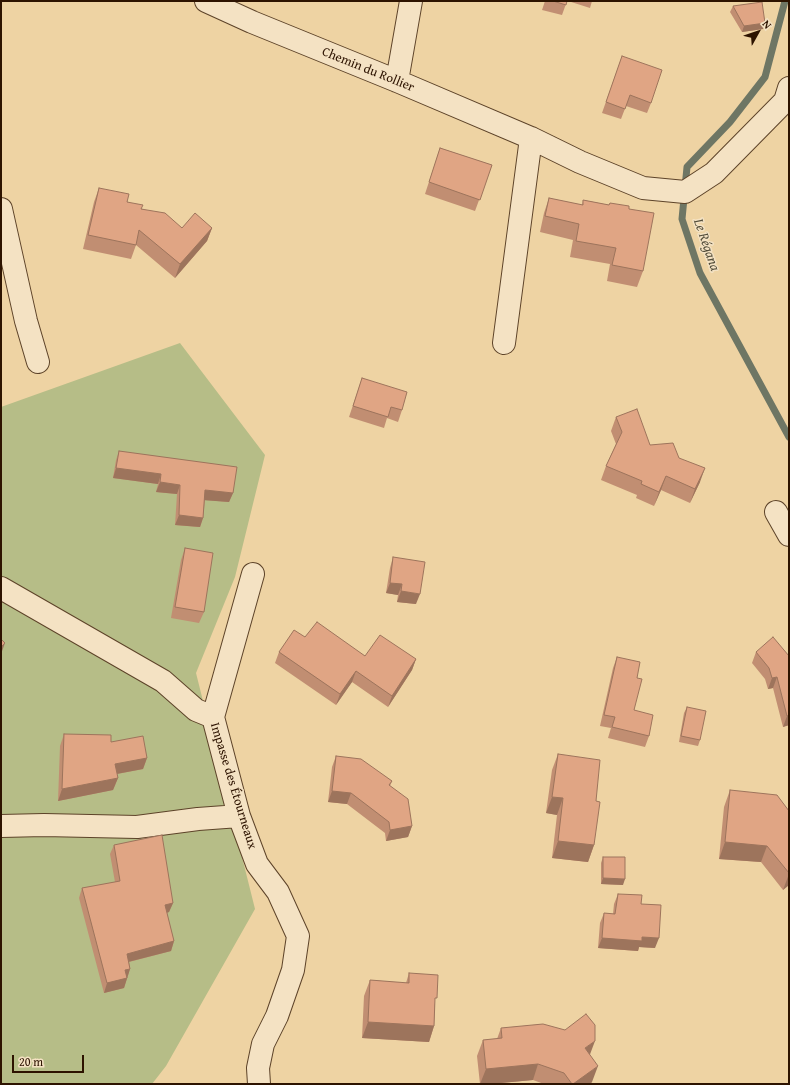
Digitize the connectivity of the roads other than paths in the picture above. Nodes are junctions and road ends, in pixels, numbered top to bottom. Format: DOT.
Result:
graph roads {
  1 [pos="206,1"];
  2 [pos="411,1"];
  3 [pos="396,81"];
  4 [pos="789,88"];
  5 [pos="531,138"];
  6 [pos="1,209"];
  7 [pos="504,343"];
  8 [pos="38,362"];
  9 [pos="776,512"];
  10 [pos="789,535"];
  11 [pos="253,574"];
  12 [pos="1,588"];
  13 [pos="213,717"];
  14 [pos="239,816"];
  15 [pos="1,826"];
  16 [pos="259,1084"];
  1 -- 3 [label="street, Chemin du Rollier"];
  2 -- 3 [label="street"];
  3 -- 5 [label="street, Chemin du Rollier"];
  4 -- 5 [label="street, Chemin du Rollier"];
  5 -- 7 [label="street"];
  6 -- 8 [label="street"];
  9 -- 10 [label="street"];
  11 -- 13 [label="street"];
  12 -- 13 [label="street, Impasse des Étourneaux"];
  13 -- 14 [label="street, Impasse des Étourneaux"];
  14 -- 15 [label="street"];
  14 -- 16 [label="street, Impasse des Étourneaux"];
}
